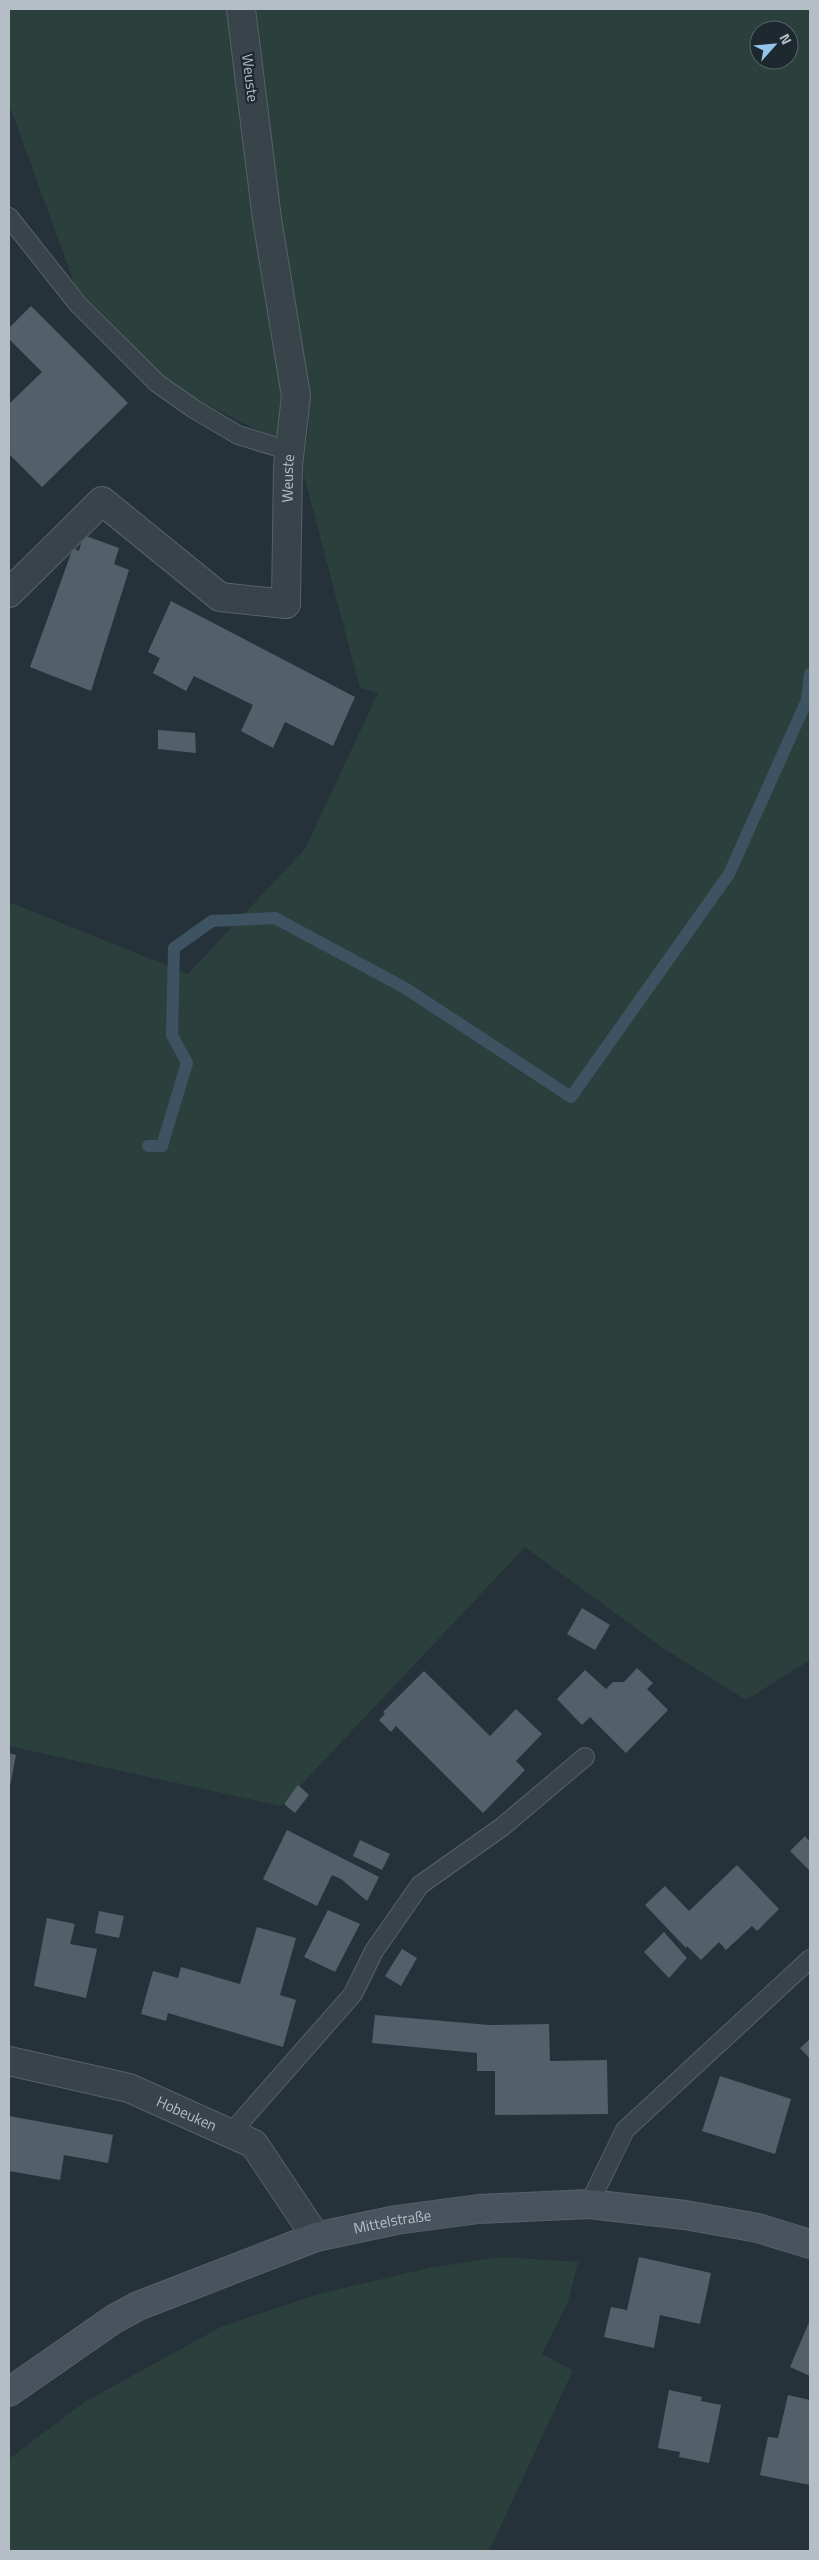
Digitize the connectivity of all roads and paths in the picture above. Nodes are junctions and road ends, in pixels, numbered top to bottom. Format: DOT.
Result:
graph roads {
  1 [pos="241,9"];
  2 [pos="9,217"];
  3 [pos="290,452"];
  4 [pos="9,593"];
  5 [pos="585,1757"];
  6 [pos="810,1959"];
  7 [pos="9,2060"];
  8 [pos="230,2134"];
  9 [pos="589,2204"];
  10 [pos="316,2237"];
  11 [pos="810,2244"];
  12 [pos="9,2392"];
  1 -- 3 [label="street, Weuste"];
  2 -- 3 [label="lane"];
  3 -- 4 [label="street, Weuste"];
  5 -- 8 [label="lane"];
  6 -- 9 [label="lane"];
  7 -- 8 [label="street, Hobeuken"];
  8 -- 10 [label="street, Hobeuken"];
  9 -- 10 [label="main road, Mittelstraße"];
  9 -- 11 [label="main road, Mittelstraße"];
  10 -- 12 [label="main road, Mittelstraße"];
}
